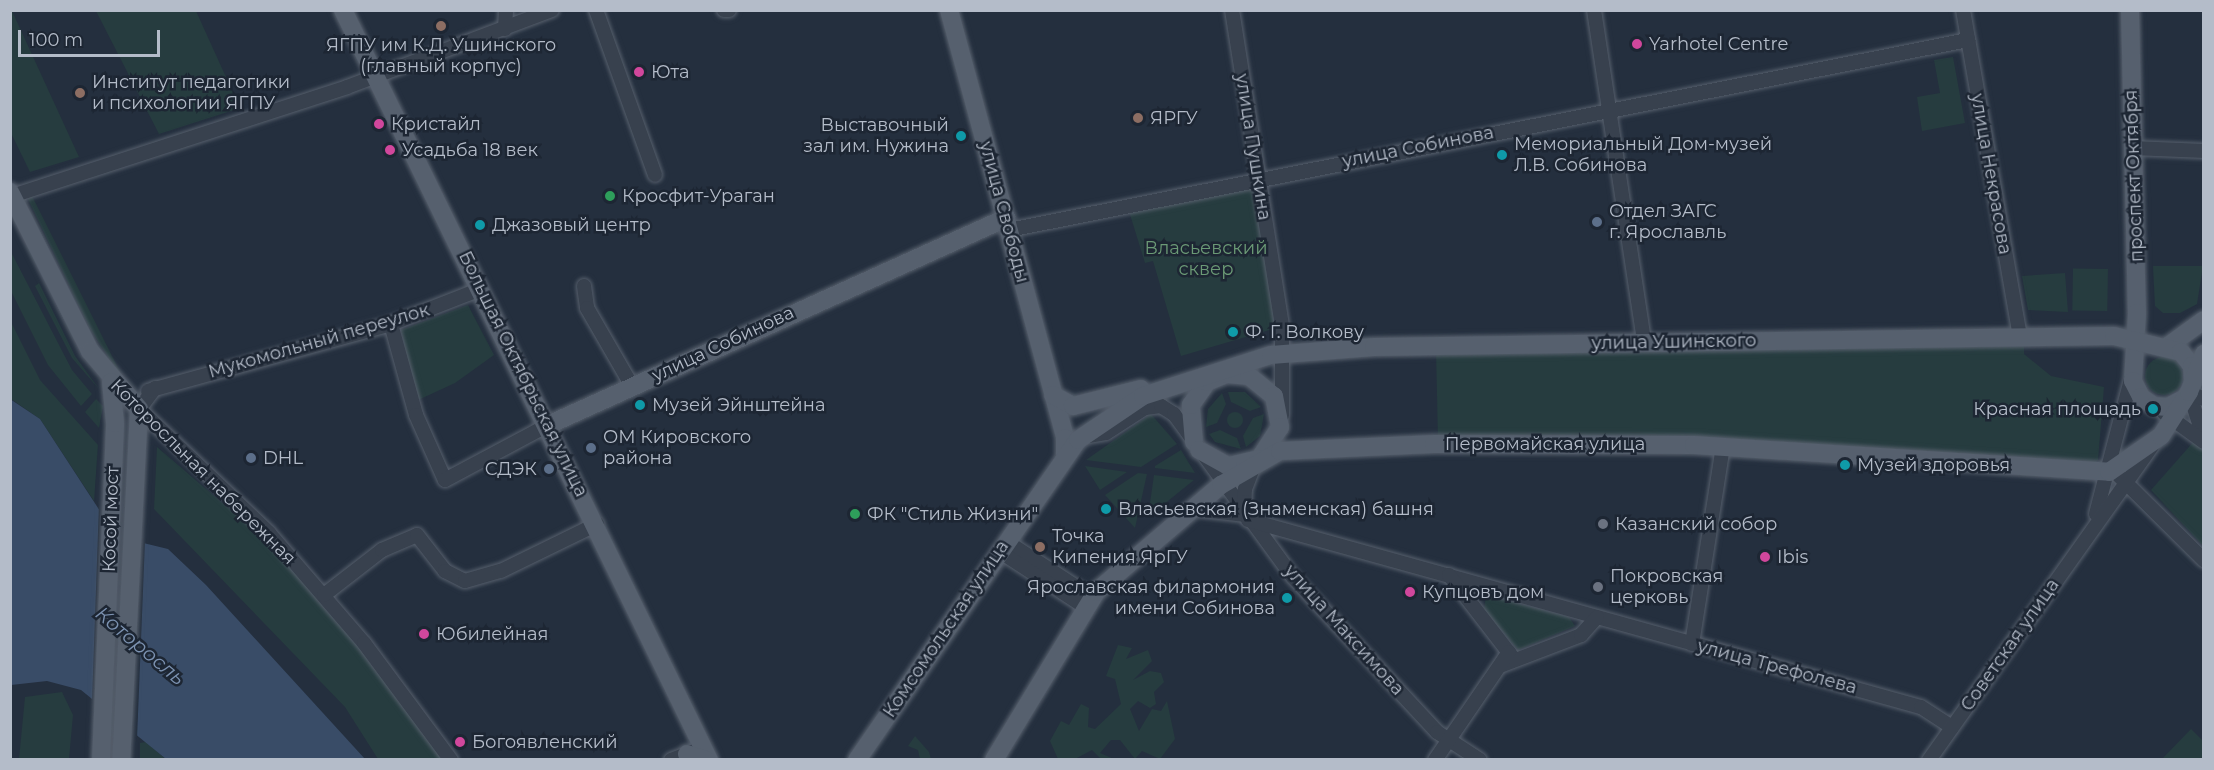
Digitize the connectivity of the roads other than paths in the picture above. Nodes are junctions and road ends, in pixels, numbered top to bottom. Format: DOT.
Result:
graph roads {
  1 [pos="343,10"];
  2 [pos="506,10"];
  3 [pos="552,10"];
  4 [pos="596,10"];
  5 [pos="724,10"];
  6 [pos="729,10"];
  7 [pos="949,10"];
  8 [pos="1232,10"];
  9 [pos="1594,10"];
  10 [pos="1963,10"];
  11 [pos="2130,10"];
  12 [pos="505,29"];
  13 [pos="1968,40"];
  14 [pos="375,77"];
  15 [pos="1610,110"];
  16 [pos="2133,148"];
  17 [pos="2204,151"];
  18 [pos="655,175"];
  19 [pos="1258,178"];
  20 [pos="11,194"];
  21 [pos="1007,224"];
  22 [pos="584,286"];
  23 [pos="481,289"];
  24 [pos="2137,312"];
  25 [pos="2204,320"];
  26 [pos="391,324"];
  27 [pos="2114,336"];
  28 [pos="2020,337"];
  29 [pos="2136,341"];
  30 [pos="1644,342"];
  31 [pos="2163,346"];
  32 [pos="1285,352"];
  33 [pos="2204,354"];
  34 [pos="2134,371"];
  35 [pos="1217,377"];
  36 [pos="632,386"];
  37 [pos="1170,387"];
  38 [pos="2195,392"];
  39 [pos="1053,395"];
  40 [pos="2150,404"];
  41 [pos="124,411"];
  42 [pos="1059,413"];
  43 [pos="2173,420"];
  44 [pos="548,425"];
  45 [pos="1280,427"];
  46 [pos="1083,436"];
  47 [pos="2204,441"];
  48 [pos="2154,444"];
  49 [pos="1197,446"];
  50 [pos="1723,446"];
  51 [pos="1065,454"];
  52 [pos="1259,459"];
  53 [pos="2109,472"];
  54 [pos="2126,481"];
  55 [pos="1221,485"];
  56 [pos="1194,509"];
  57 [pos="1246,518"];
  58 [pos="597,524"];
  59 [pos="2090,530"];
  60 [pos="1002,546"];
  61 [pos="2204,560"];
  62 [pos="1449,575"];
  63 [pos="1493,587"];
  64 [pos="324,595"];
  65 [pos="1089,602"];
  66 [pos="1478,612"];
  67 [pos="1597,617"];
  68 [pos="1692,644"];
  69 [pos="1512,656"];
  70 [pos="1952,727"];
  71 [pos="1449,739"];
  72 [pos="698,755"];
  73 [pos="101,759"];
  74 [pos="121,759"];
  75 [pos="451,759"];
  76 [pos="857,759"];
  77 [pos="994,759"];
  78 [pos="1435,759"];
  79 [pos="1480,759"];
  80 [pos="1929,759"];
  1 -- 14 [label="main road, Большая Октябрьская улица"];
  2 -- 12 [label="street"];
  3 -- 12 [label="street"];
  4 -- 18 [label="street"];
  5 -- 6 [label="street"];
  7 -- 21 [label="main road, улица Свободы"];
  8 -- 19 [label="street, улица Пушкина"];
  9 -- 15 [label="street"];
  10 -- 13 [label="street, улица Некрасова"];
  11 -- 16 [label="main road, проспект Октября"];
  12 -- 14 [label="street"];
  13 -- 15 [label="street, улица Собинова"];
  13 -- 28 [label="street, улица Некрасова"];
  14 -- 20 [label="street"];
  14 -- 23 [label="main road, Большая Октябрьская улица"];
  15 -- 19 [label="street, улица Собинова"];
  15 -- 30 [label="street"];
  16 -- 17 [label="street"];
  16 -- 24 [label="main road, проспект Октября"];
  19 -- 21 [label="street, улица Собинова"];
  19 -- 32 [label="street, улица Пушкина"];
  20 -- 41 [label="main road, Которосльная набережная"];
  21 -- 36 [label="main road, улица Собинова"];
  21 -- 39 [label="main road, улица Свободы"];
  22 -- 36 [label="street"];
  23 -- 26 [label="street, Мукомольный переулок"];
  23 -- 44 [label="main road, Большая Октябрьская улица"];
  24 -- 27 [label="main road"];
  24 -- 29 [label="main road, проспект Октября"];
  24 -- 31 [label="main road"];
  25 -- 31 [label="main road"];
  26 -- 41 [label="street, Мукомольный переулок"];
  26 -- 44 [label="street, улица Собинова"];
  27 -- 28 [label="main road, улица Ушинского"];
  27 -- 29 [label="main road, улица Ушинского"];
  28 -- 30 [label="main road, улица Ушинского"];
  29 -- 31 [label="main road"];
  29 -- 34 [label="main road"];
  30 -- 32 [label="main road, улица Ушинского"];
  31 -- 34 [label="main road"];
  31 -- 38 [label="main road"];
  32 -- 35 [label="main road, улица Ушинского"];
  32 -- 45 [label="street, улица Пушкина"];
  33 -- 38 [label="main road"];
  34 -- 40 [label="main road"];
  34 -- 53 [label="street"];
  35 -- 37 [label="main road, Комсомольская улица"];
  35 -- 45 [label="main road"];
  35 -- 49 [label="main road"];
  36 -- 44 [label="main road, улица Собинова"];
  37 -- 39 [label="main road, Комсомольская улица"];
  37 -- 46 [label="main road, Комсомольская улица"];
  38 -- 40 [label="main road"];
  38 -- 43 [label="main road"];
  38 -- 47 [label="street"];
  39 -- 42 [label="main road, улица Свободы"];
  40 -- 43 [label="street"];
  41 -- 64 [label="street, Которосльная набережная"];
  41 -- 73 [label="main road, Косой мост"];
  41 -- 74 [label="main road, Косой мост"];
  42 -- 46 [label="main road, улица Свободы"];
  42 -- 51 [label="main road, улица Свободы"];
  43 -- 47 [label="street"];
  43 -- 48 [label="main road"];
  44 -- 58 [label="main road, Большая Октябрьская улица"];
  45 -- 52 [label="main road"];
  46 -- 49 [label="street, улица Максимова"];
  46 -- 51 [label="main road, Комсомольская улица"];
  48 -- 53 [label="main road"];
  48 -- 54 [label="street, Советская улица"];
  49 -- 52 [label="main road"];
  49 -- 55 [label="street, улица Максимова"];
  50 -- 52 [label="main road, Первомайская улица"];
  50 -- 53 [label="main road, Первомайская улица"];
  50 -- 68 [label="street"];
  51 -- 60 [label="main road, Комсомольская улица"];
  52 -- 55 [label="main road, Первомайская улица"];
  52 -- 57 [label="street"];
  53 -- 54 [label="street, Первомайская улица"];
  53 -- 59 [label="street, Советская улица"];
  54 -- 59 [label="street, Советская улица"];
  54 -- 61 [label="street, Первомайская улица"];
  55 -- 56 [label="main road, Первомайская улица"];
  55 -- 57 [label="street, улица Максимова"];
  56 -- 57 [label="street, улица Трефолева"];
  56 -- 65 [label="main road, Первомайская улица"];
  57 -- 62 [label="street, улица Трефолева"];
  57 -- 71 [label="street, улица Максимова"];
  58 -- 64 [label="street"];
  58 -- 72 [label="main road, Большая Октябрьская улица"];
  59 -- 70 [label="street, Советская улица"];
  60 -- 65 [label="street"];
  60 -- 76 [label="main road, Комсомольская улица"];
  62 -- 63 [label="street, улица Трефолева"];
  62 -- 66 [label="street"];
  63 -- 66 [label="street"];
  63 -- 67 [label="street, улица Трефолева"];
  64 -- 75 [label="street, Которосльная набережная"];
  65 -- 77 [label="main road, Первомайская улица"];
  66 -- 69 [label="street"];
  67 -- 68 [label="street, улица Трефолева"];
  67 -- 69 [label="street"];
  68 -- 70 [label="street, улица Трефолева"];
  69 -- 71 [label="street"];
  70 -- 80 [label="street, Советская улица"];
  71 -- 78 [label="street"];
  71 -- 79 [label="street, улица Максимова"];
}
